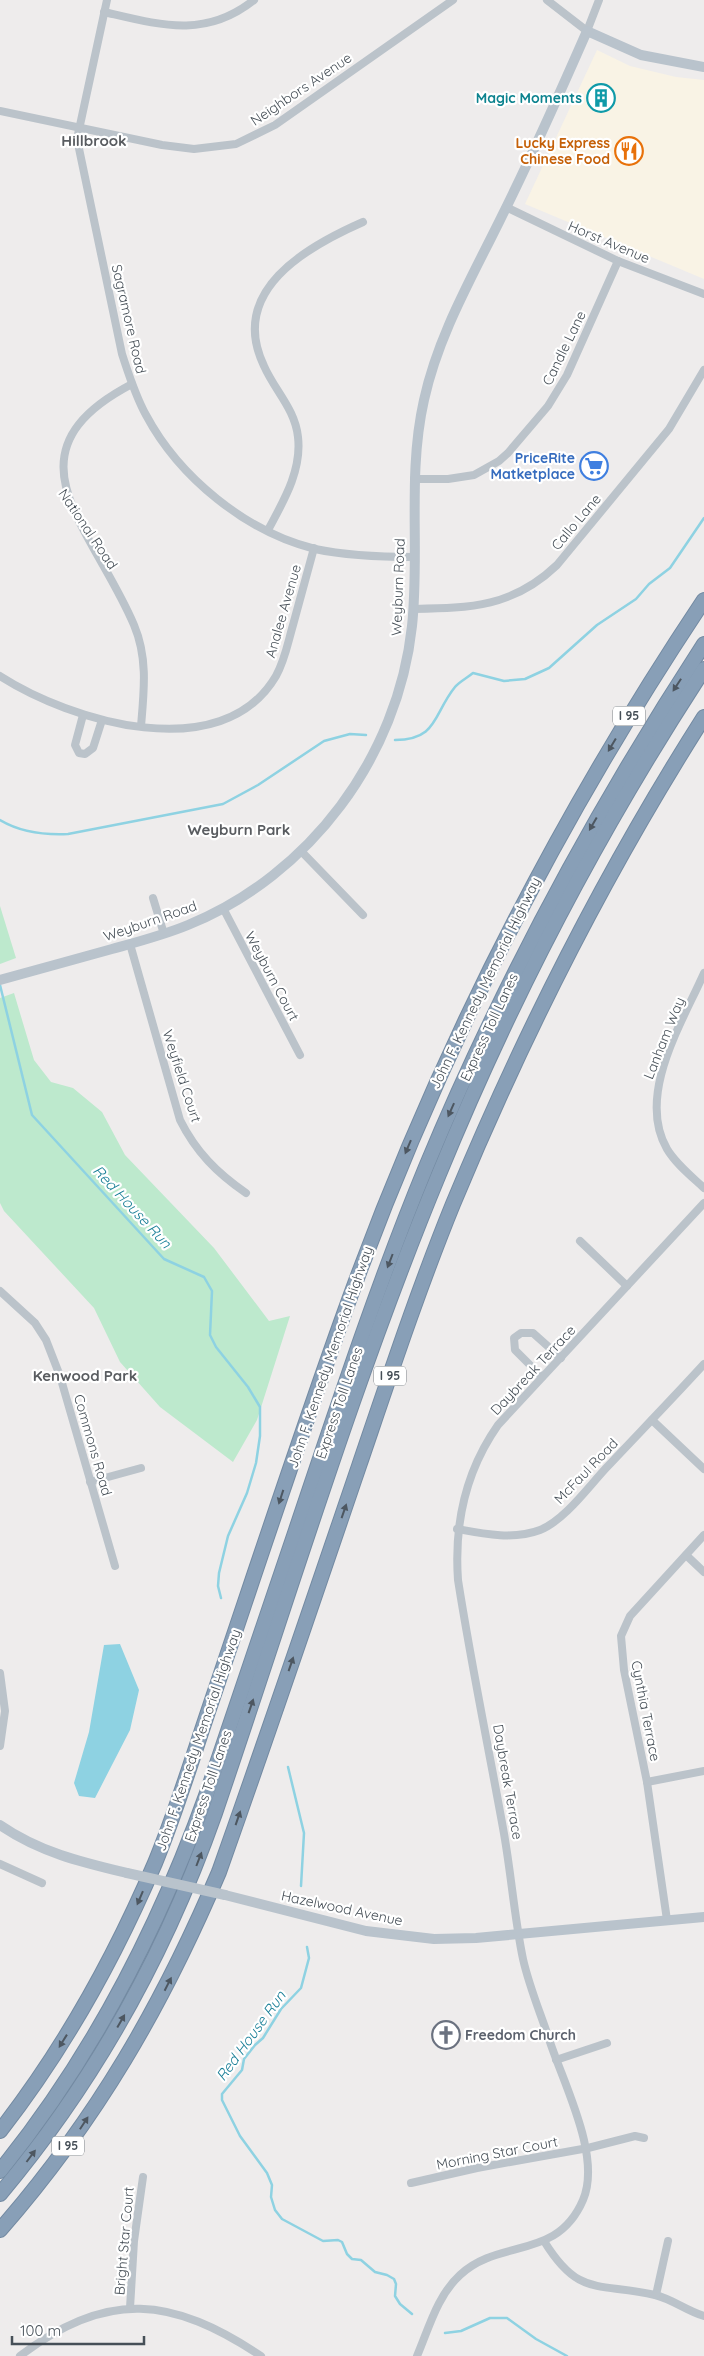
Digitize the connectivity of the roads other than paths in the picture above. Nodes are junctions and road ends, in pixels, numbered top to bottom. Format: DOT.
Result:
graph roads {
  1 [pos="107,0"];
  2 [pos="254,0"];
  3 [pos="453,0"];
  4 [pos="547,0"];
  5 [pos="599,0"];
  6 [pos="104,12"];
  7 [pos="587,31"];
  8 [pos="704,67"];
  9 [pos="0,111"];
  10 [pos="79,128"];
  11 [pos="506,207"];
  12 [pos="363,222"];
  13 [pos="618,261"];
  14 [pos="704,294"];
  15 [pos="704,370"];
  16 [pos="132,384"];
  17 [pos="80,410"];
  18 [pos="414,478"];
  19 [pos="268,530"];
  20 [pos="79,540"];
  21 [pos="314,548"];
  22 [pos="414,557"];
  23 [pos="704,600"];
  24 [pos="414,609"];
  25 [pos="704,644"];
  26 [pos="704,669"];
  27 [pos="0,676"];
  28 [pos="83,715"];
  29 [pos="704,717"];
  30 [pos="102,720"];
  31 [pos="141,726"];
  32 [pos="301,851"];
  33 [pos="153,898"];
  34 [pos="223,908"];
  35 [pos="363,915"];
  36 [pos="164,934"];
  37 [pos="130,944"];
  38 [pos="704,973"];
  39 [pos="4,979"];
  40 [pos="300,1055"];
  41 [pos="704,1188"];
  42 [pos="246,1193"];
  43 [pos="704,1204"];
  44 [pos="580,1241"];
  45 [pos="627,1286"];
  46 [pos="0,1291"];
  47 [pos="561,1358"];
  48 [pos="704,1364"];
  49 [pos="542,1377"];
  50 [pos="652,1420"];
  51 [pos="141,1468"];
  52 [pos="704,1469"];
  53 [pos="90,1482"];
  54 [pos="457,1529"];
  55 [pos="704,1535"];
  56 [pos="686,1555"];
  57 [pos="115,1566"];
  58 [pos="704,1572"];
  59 [pos="0,1673"];
  60 [pos="0,1746"];
  61 [pos="704,1771"];
  62 [pos="647,1782"];
  63 [pos="0,1824"];
  64 [pos="0,1864"];
  65 [pos="42,1883"];
  66 [pos="704,1916"];
  67 [pos="667,1920"];
  68 [pos="518,1934"];
  69 [pos="607,2043"];
  70 [pos="556,2060"];
  71 [pos="0,2131"];
  72 [pos="644,2138"];
  73 [pos="588,2148"];
  74 [pos="0,2171"];
  75 [pos="143,2177"];
  76 [pos="411,2183"];
  77 [pos="0,2194"];
  78 [pos="0,2230"];
  79 [pos="544,2241"];
  80 [pos="668,2241"];
  81 [pos="656,2295"];
  82 [pos="130,2308"];
  83 [pos="704,2316"];
  84 [pos="20,2356"];
  85 [pos="261,2356"];
  86 [pos="417,2356"];
  1 -- 6 [label="street, Sagramore Road"];
  2 -- 6 [label="street"];
  3 -- 10 [label="street, Neighbors Avenue"];
  4 -- 7 [label="street"];
  5 -- 7 [label="street, Weyburn Road"];
  6 -- 10 [label="street, Sagramore Road"];
  7 -- 8 [label="street"];
  7 -- 11 [label="street, Weyburn Road"];
  9 -- 10 [label="street, Neighbors Avenue"];
  10 -- 16 [label="street, Sagramore Road"];
  11 -- 13 [label="street, Horst Avenue"];
  11 -- 18 [label="street, Weyburn Road"];
  12 -- 19 [label="street"];
  13 -- 14 [label="street, Horst Avenue"];
  13 -- 18 [label="street, Candle Lane"];
  15 -- 24 [label="street, Callo Lane"];
  16 -- 17 [label="street"];
  16 -- 19 [label="street, Sagramore Road"];
  18 -- 22 [label="street, Weyburn Road"];
  19 -- 21 [label="street, Sagramore Road"];
  20 -- 31 [label="street, National Road"];
  21 -- 22 [label="street, Sagramore Road"];
  21 -- 31 [label="street, Analee Avenue"];
  22 -- 24 [label="street, Weyburn Road"];
  23 -- 71 [label="highway, John F. Kennedy Memorial Highway / I 95, one-way"];
  24 -- 32 [label="street, Weyburn Road"];
  25 -- 74 [label="highway, Express Toll Lanes, one-way"];
  77 -- 26 [label="highway, Express Toll Lanes, one-way"];
  27 -- 28 [label="street, Analee Avenue"];
  28 -- 30 [label="street, Analee Avenue"];
  28 -- 30 [label="street"];
  78 -- 29 [label="highway, I 95, one-way"];
  30 -- 31 [label="street, Analee Avenue"];
  32 -- 34 [label="street, Weyburn Road"];
  32 -- 35 [label="street"];
  33 -- 36 [label="street"];
  34 -- 36 [label="street, Weyburn Road"];
  34 -- 40 [label="street, Weyburn Court"];
  36 -- 37 [label="street, Weyburn Road"];
  37 -- 39 [label="street, Weyburn Road"];
  37 -- 42 [label="street, Weyfield Court"];
  38 -- 41 [label="street, Lanham Way"];
  43 -- 45 [label="street, Daybreak Terrace"];
  44 -- 45 [label="street"];
  45 -- 47 [label="street, Daybreak Terrace"];
  46 -- 53 [label="street, Commons Road"];
  47 -- 49 [label="street, Daybreak Terrace"];
  47 -- 49 [label="street"];
  48 -- 50 [label="street, McFaul Road"];
  49 -- 54 [label="street, Daybreak Terrace"];
  50 -- 52 [label="street"];
  50 -- 54 [label="street, McFaul Road"];
  51 -- 53 [label="street"];
  53 -- 57 [label="street, Commons Road"];
  54 -- 68 [label="street, Daybreak Terrace"];
  55 -- 56 [label="street, Cynthia Terrace"];
  56 -- 58 [label="street"];
  56 -- 62 [label="street, Cynthia Terrace"];
  59 -- 60 [label="street"];
  61 -- 62 [label="street"];
  62 -- 67 [label="street, Cynthia Terrace"];
  63 -- 68 [label="street, Hazelwood Avenue, bridge"];
  64 -- 65 [label="street"];
  66 -- 67 [label="street, Hazelwood Avenue"];
  67 -- 68 [label="street, Hazelwood Avenue"];
  68 -- 70 [label="street, Daybreak Terrace"];
  69 -- 70 [label="street"];
  70 -- 73 [label="street, Daybreak Terrace"];
  72 -- 73 [label="street, Morning Star Court"];
  73 -- 76 [label="street, Morning Star Court"];
  73 -- 79 [label="street, Daybreak Terrace"];
  75 -- 82 [label="street, Bright Star Court"];
  79 -- 81 [label="street"];
  79 -- 86 [label="street, Daybreak Terrace"];
  80 -- 81 [label="street"];
  81 -- 83 [label="street"];
  82 -- 84 [label="street"];
  82 -- 85 [label="street"];
}
